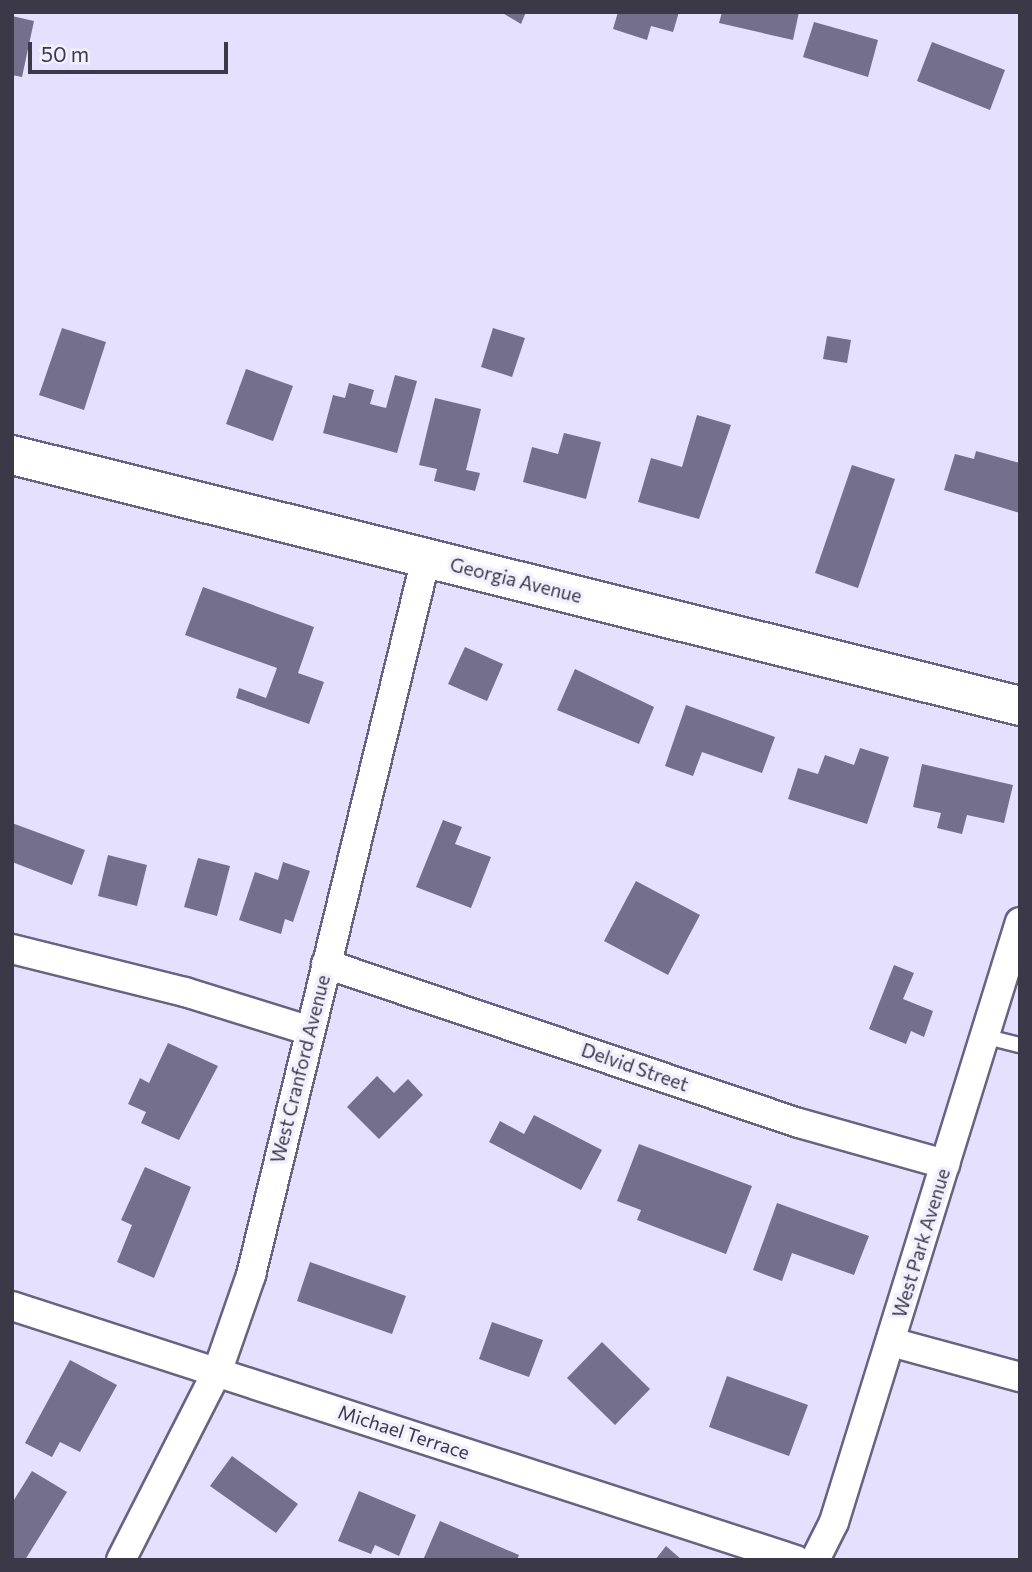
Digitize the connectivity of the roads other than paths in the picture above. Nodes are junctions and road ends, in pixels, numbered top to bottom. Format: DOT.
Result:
graph roads {
  1 [pos="12,455"];
  2 [pos="426,558"];
  3 [pos="1020,706"];
  4 [pos="1020,922"];
  5 [pos="12,949"];
  6 [pos="326,964"];
  7 [pos="308,1030"];
  8 [pos="983,1036"];
  9 [pos="1020,1045"];
  10 [pos="946,1164"];
  11 [pos="12,1306"];
  12 [pos="891,1342"];
  13 [pos="218,1370"];
  14 [pos="1020,1377"];
  15 [pos="121,1560"];
  16 [pos="796,1560"];
  17 [pos="815,1560"];
  1 -- 2 [label="street, Georgia Avenue"];
  2 -- 3 [label="street, Georgia Avenue"];
  2 -- 6 [label="street, West Cranford Avenue"];
  4 -- 8 [label="street, West Park Avenue"];
  5 -- 7 [label="street"];
  6 -- 7 [label="street, West Cranford Avenue"];
  6 -- 10 [label="street, Delvid Street"];
  7 -- 13 [label="street, West Cranford Avenue"];
  8 -- 9 [label="lane"];
  8 -- 10 [label="street, West Park Avenue"];
  10 -- 12 [label="street, West Park Avenue"];
  11 -- 13 [label="street, Michael Terrace"];
  12 -- 14 [label="street"];
  12 -- 17 [label="street, West Park Avenue"];
  13 -- 15 [label="street, West Cranford Avenue"];
  13 -- 16 [label="street, Michael Terrace"];
}
